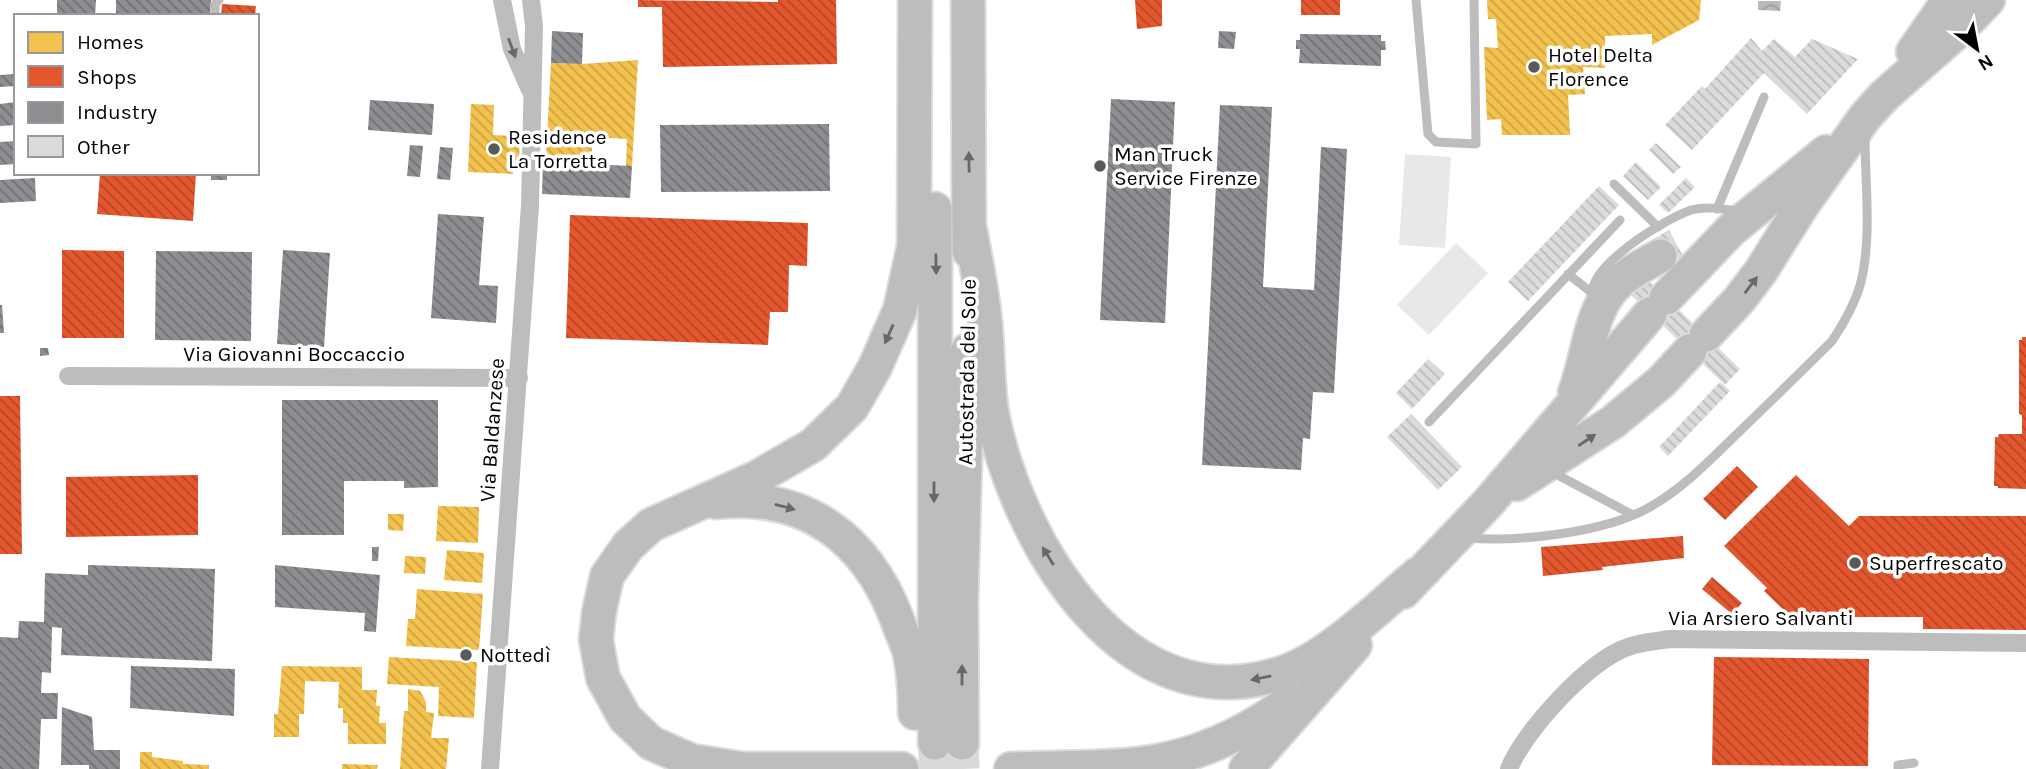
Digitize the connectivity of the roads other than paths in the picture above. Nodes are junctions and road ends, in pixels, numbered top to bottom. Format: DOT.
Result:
graph roads {
  1 [pos="502,0"];
  2 [pos="531,0"];
  3 [pos="915,0"];
  4 [pos="929,0"];
  5 [pos="968,0"];
  6 [pos="1416,0"];
  7 [pos="1474,0"];
  8 [pos="1988,0"];
  9 [pos="1953,10"];
  10 [pos="532,94"];
  11 [pos="1763,97"];
  12 [pos="1868,114"];
  13 [pos="1614,184"];
  14 [pos="1744,205"];
  15 [pos="1620,219"];
  16 [pos="970,230"];
  17 [pos="1666,243"];
  18 [pos="1569,274"];
  19 [pos="1594,302"];
  20 [pos="68,376"];
  21 [pos="519,379"];
  22 [pos="1569,407"];
  23 [pos="1429,422"];
  24 [pos="1544,467"];
  25 [pos="1488,503"];
  26 [pos="693,505"];
  27 [pos="1631,514"];
  28 [pos="1454,537"];
  29 [pos="1418,574"];
  30 [pos="2026,643"];
  31 [pos="1353,647"];
  32 [pos="929,750"];
  33 [pos="1914,763"];
  34 [pos="490,769"];
  35 [pos="887,769"];
  36 [pos="1011,769"];
  37 [pos="1246,769"];
  38 [pos="1509,769"];
  39 [pos="1898,769"];
  1 -- 10 [label="street, Via Baldanzese, one-way"];
  2 -- 10 [label="street, Via Baldanzese"];
  3 -- 26 [label="highway, one-way"];
  4 -- 32 [label="highway, Autostrada del Sole, one-way"];
  16 -- 5 [label="highway, Autostrada del Sole, one-way"];
  6 -- 7 [label="lane"];
  8 -- 9 [label="highway"];
  9 -- 12 [label="highway"];
  10 -- 21 [label="street, Via Baldanzese"];
  11 -- 14 [label="lane"];
  12 -- 14 [label="highway"];
  24 -- 12 [label="highway, one-way"];
  12 -- 27 [label="lane"];
  13 -- 17 [label="lane"];
  14 -- 17 [label="highway"];
  14 -- 22 [label="highway"];
  15 -- 18 [label="lane"];
  29 -- 16 [label="highway, one-way"];
  32 -- 16 [label="highway, Autostrada del Sole, one-way"];
  17 -- 19 [label="highway"];
  18 -- 19 [label="lane"];
  18 -- 23 [label="lane"];
  19 -- 22 [label="highway"];
  20 -- 21 [label="street, Via Giovanni Boccaccio"];
  21 -- 34 [label="street, Via Baldanzese"];
  22 -- 25 [label="highway"];
  24 -- 25 [label="highway"];
  24 -- 27 [label="lane"];
  25 -- 28 [label="highway"];
  26 -- 32 [label="highway, one-way"];
  26 -- 35 [label="highway"];
  27 -- 28 [label="lane"];
  28 -- 29 [label="highway"];
  29 -- 31 [label="highway"];
  30 -- 38 [label="street, Via Arsiero Salvanti"];
  31 -- 36 [label="highway"];
  31 -- 37 [label="highway"];
  32 -- 35 [label="highway"];
  33 -- 39 [label="lane"];
}
